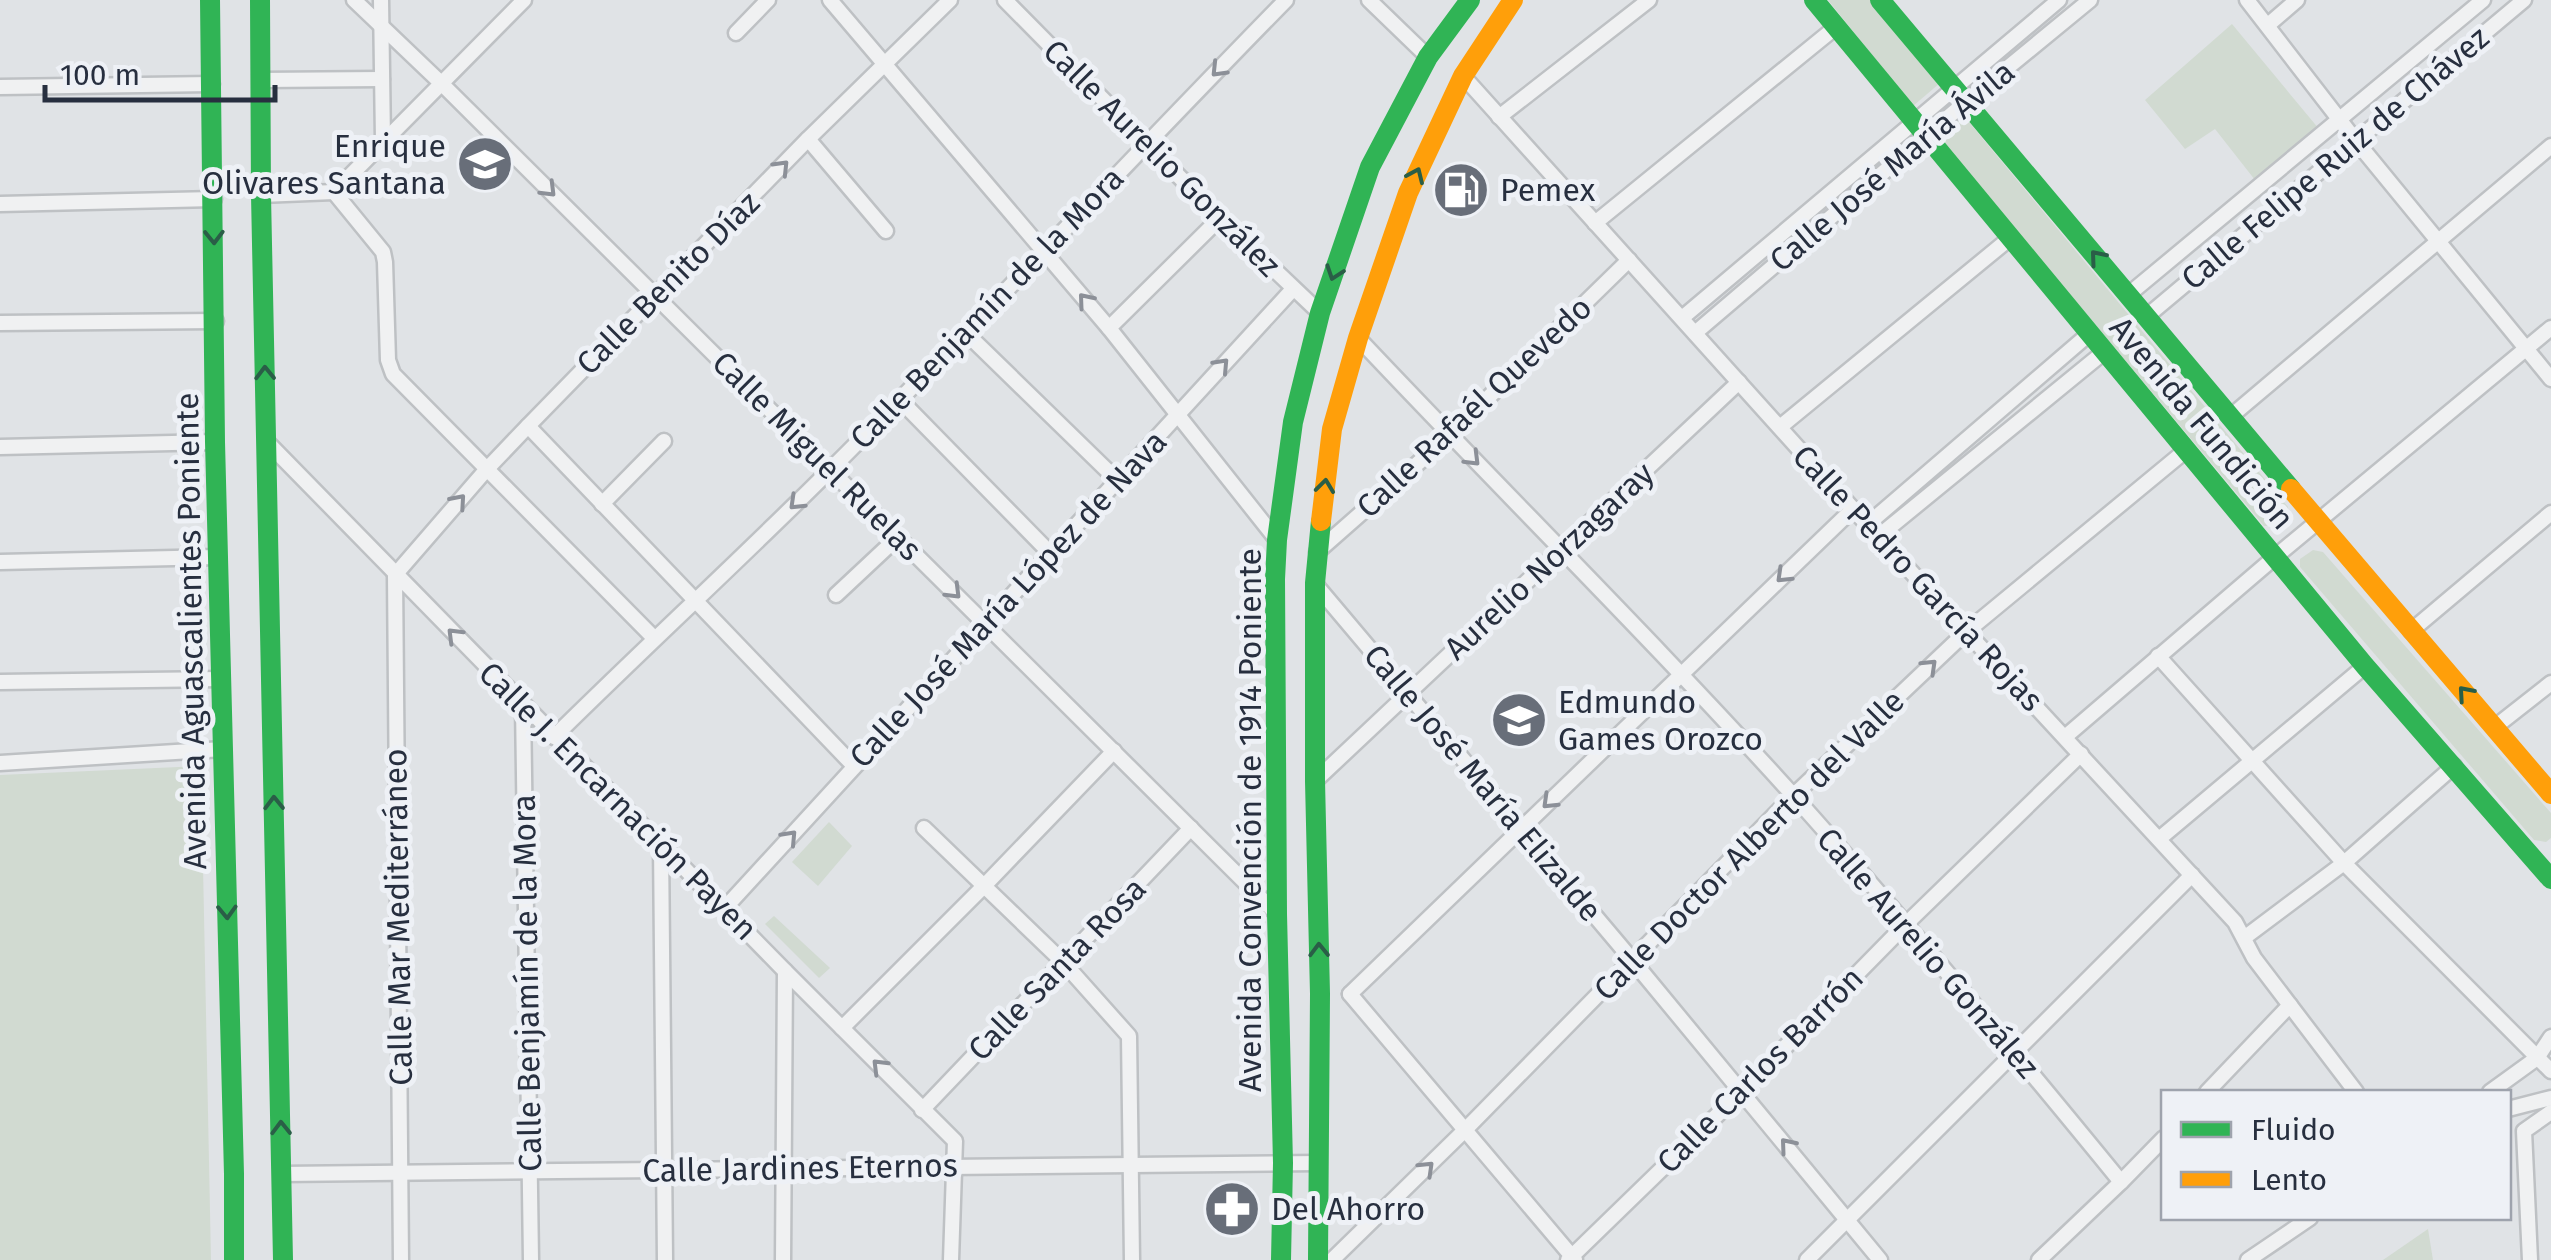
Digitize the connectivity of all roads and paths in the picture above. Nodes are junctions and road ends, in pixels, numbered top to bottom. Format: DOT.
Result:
graph roads {
  1 [pos="210,0"];
  2 [pos="260,0"];
  3 [pos="354,0"];
  4 [pos="382,0"];
  5 [pos="524,0"];
  6 [pos="768,0"];
  7 [pos="830,0"];
  8 [pos="950,0"];
  9 [pos="1005,0"];
  10 [pos="1286,0"];
  11 [pos="1369,0"];
  12 [pos="1470,0"];
  13 [pos="1513,0"];
  14 [pos="1649,0"];
  15 [pos="1814,0"];
  16 [pos="1880,0"];
  17 [pos="2059,0"];
  18 [pos="2090,0"];
  19 [pos="2247,0"];
  20 [pos="2296,0"];
  21 [pos="2484,0"];
  22 [pos="2524,0"];
  23 [pos="2268,25"];
  24 [pos="1836,27"];
  25 [pos="382,28"];
  26 [pos="736,33"];
  27 [pos="1428,57"];
  28 [pos="886,64"];
  29 [pos="1463,76"];
  30 [pos="382,78"];
  31 [pos="261,80"];
  32 [pos="441,83"];
  33 [pos="212,84"];
  34 [pos="0,88"];
  35 [pos="1961,94"];
  36 [pos="1499,117"];
  37 [pos="2340,119"];
  38 [pos="1913,121"];
  39 [pos="1926,138"];
  40 [pos="808,139"];
  41 [pos="384,141"];
  42 [pos="2356,141"];
  43 [pos="1146,143"];
  44 [pos="2551,146"];
  45 [pos="334,192"];
  46 [pos="261,195"];
  47 [pos="214,199"];
  48 [pos="0,204"];
  49 [pos="1220,218"];
  50 [pos="1596,223"];
  51 [pos="886,232"];
  52 [pos="2009,239"];
  53 [pos="2438,242"];
  54 [pos="1045,252"];
  55 [pos="1629,260"];
  56 [pos="1292,288"];
  57 [pos="654,295"];
  58 [pos="2128,295"];
  59 [pos="1320,313"];
  60 [pos="2146,317"];
  61 [pos="1682,318"];
  62 [pos="216,321"];
  63 [pos="0,323"];
  64 [pos="1109,328"];
  65 [pos="2551,328"];
  66 [pos="966,334"];
  67 [pos="1695,334"];
  68 [pos="2089,334"];
  69 [pos="1358,338"];
  70 [pos="2526,349"];
  71 [pos="2104,352"];
  72 [pos="2551,379"];
  73 [pos="1739,382"];
  74 [pos="900,400"];
  75 [pos="1178,413"];
  76 [pos="2230,417"];
  77 [pos="528,426"];
  78 [pos="1780,427"];
  79 [pos="1450,435"];
  80 [pos="266,441"];
  81 [pos="664,441"];
  82 [pos="215,442"];
  83 [pos="0,446"];
  84 [pos="2185,451"];
  85 [pos="486,470"];
  86 [pos="831,470"];
  87 [pos="1117,480"];
  88 [pos="602,504"];
  89 [pos="1854,509"];
  90 [pos="2551,512"];
  91 [pos="2318,522"];
  92 [pos="1874,530"];
  93 [pos="898,537"];
  94 [pos="1277,540"];
  95 [pos="1562,549"];
  96 [pos="1050,552"];
  97 [pos="1316,552"];
  98 [pos="2275,557"];
  99 [pos="218,558"];
  100 [pos="0,562"];
  101 [pos="395,575"];
  102 [pos="1315,583"];
  103 [pos="836,595"];
  104 [pos="695,599"];
  105 [pos="986,624"];
  106 [pos="2410,631"];
  107 [pos="1966,632"];
  108 [pos="654,638"];
  109 [pos="2158,656"];
  110 [pos="2365,666"];
  111 [pos="1682,675"];
  112 [pos="220,678"];
  113 [pos="0,682"];
  114 [pos="2551,682"];
  115 [pos="1408,694"];
  116 [pos="524,705"];
  117 [pos="2495,727"];
  118 [pos="554,737"];
  119 [pos="2065,737"];
  120 [pos="223,749"];
  121 [pos="1114,751"];
  122 [pos="2081,754"];
  123 [pos="2252,759"];
  124 [pos="0,763"];
  125 [pos="854,766"];
  126 [pos="2454,766"];
  127 [pos="1316,781"];
  128 [pos="2551,794"];
  129 [pos="1793,796"];
  130 [pos="924,828"];
  131 [pos="1192,828"];
  132 [pos="1522,829"];
  133 [pos="2159,839"];
  134 [pos="661,845"];
  135 [pos="2344,863"];
  136 [pos="2549,872"];
  137 [pos="2192,875"];
  138 [pos="984,886"];
  139 [pos="724,909"];
  140 [pos="1277,914"];
  141 [pos="1905,925"];
  142 [pos="2244,938"];
  143 [pos="1633,961"];
  144 [pos="1063,962"];
  145 [pos="785,972"];
  146 [pos="1320,994"];
  147 [pos="1350,994"];
  148 [pos="2290,1004"];
  149 [pos="842,1028"];
  150 [pos="2551,1037"];
  151 [pos="2014,1051"];
  152 [pos="2537,1058"];
  153 [pos="2551,1071"];
  154 [pos="2208,1090"];
  155 [pos="2354,1090"];
  156 [pos="2493,1090"];
  157 [pos="1742,1091"];
  158 [pos="2551,1098"];
  159 [pos="2511,1108"];
  160 [pos="922,1110"];
  161 [pos="2551,1112"];
  162 [pos="1465,1130"];
  163 [pos="2161,1141"];
  164 [pos="1283,1163"];
  165 [pos="1318,1163"];
  166 [pos="1130,1165"];
  167 [pos="954,1166"];
  168 [pos="782,1169"];
  169 [pos="664,1170"];
  170 [pos="530,1171"];
  171 [pos="401,1172"];
  172 [pos="282,1174"];
  173 [pos="2121,1182"];
  174 [pos="1849,1220"];
  175 [pos="2307,1220"];
  176 [pos="1571,1259"];
  177 [pos="234,1260"];
  178 [pos="283,1260"];
  179 [pos="401,1260"];
  180 [pos="532,1260"];
  181 [pos="665,1260"];
  182 [pos="783,1260"];
  183 [pos="951,1260"];
  184 [pos="1132,1260"];
  185 [pos="1281,1260"];
  186 [pos="1318,1260"];
  187 [pos="1332,1260"];
  188 [pos="1807,1260"];
  189 [pos="1880,1260"];
  190 [pos="2039,1260"];
  191 [pos="2248,1260"];
  192 [pos="2530,1260"];
  1 -- 33 [label="main road, Avenida Aguascalientes Poniente"];
  2 -- 31 [label="main road"];
  3 -- 25 [label="street, Calle Miguel Ruelas"];
  4 -- 25 [label="street"];
  5 -- 32 [label="street"];
  6 -- 26 [label="street"];
  7 -- 28 [label="street"];
  8 -- 28 [label="street, Calle Benito Díaz"];
  9 -- 43 [label="street, Calle Aurelio González"];
  10 -- 43 [label="street, Calle Benjamín de la Mora, one-way"];
  11 -- 27 [label="street"];
  12 -- 27 [label="main road, Avenida Convención de 1914 Poniente"];
  13 -- 29 [label="main road, Avenida Convención de 1914 Poniente"];
  14 -- 36 [label="street"];
  15 -- 24 [label="main road, Avenida Fundición"];
  16 -- 35 [label="main road, Avenida Fundición"];
  17 -- 35 [label="street, Calle José María Ávila"];
  18 -- 35 [label="street, Calle José María Ávila"];
  19 -- 23 [label="street"];
  20 -- 23 [label="street"];
  21 -- 37 [label="street, Calle Felipe Ruiz de Chávez"];
  22 -- 42 [label="street, Calle Felipe Ruiz de Chávez"];
  23 -- 37 [label="street"];
  24 -- 38 [label="main road, Avenida Fundición"];
  24 -- 50 [label="street"];
  25 -- 30 [label="street"];
  25 -- 32 [label="street, Calle Miguel Ruelas"];
  27 -- 59 [label="main road, Avenida Convención de 1914 Poniente, one-way"];
  28 -- 40 [label="street, Calle Benito Díaz"];
  28 -- 54 [label="street"];
  29 -- 36 [label="street, Calle Pedro García Rojas"];
  69 -- 29 [label="main road, Avenida Convención de 1914 Poniente, one-way"];
  30 -- 31 [label="street"];
  30 -- 41 [label="street"];
  31 -- 46 [label="main road"];
  32 -- 41 [label="street"];
  32 -- 57 [label="street, Calle Miguel Ruelas, one-way"];
  33 -- 34 [label="street"];
  33 -- 47 [label="main road, Avenida Aguascalientes Poniente"];
  35 -- 38 [label="street, Calle José María Ávila"];
  35 -- 39 [label="street, Calle José María Ávila"];
  58 -- 35 [label="main road, Avenida Fundición, one-way"];
  36 -- 50 [label="street, Calle Pedro García Rojas"];
  37 -- 42 [label="street"];
  37 -- 58 [label="street, Calle Felipe Ruiz de Chávez"];
  38 -- 39 [label="main road, Avenida Fundición"];
  38 -- 61 [label="street, Calle José María Ávila"];
  39 -- 52 [label="main road, Avenida Fundición"];
  39 -- 67 [label="street, Calle José María Ávila"];
  40 -- 51 [label="street"];
  57 -- 40 [label="street, Calle Benito Díaz, one-way"];
  41 -- 45 [label="street"];
  42 -- 53 [label="street"];
  42 -- 60 [label="street, Calle Felipe Ruiz de Chávez"];
  43 -- 49 [label="street, Calle Aurelio González"];
  43 -- 54 [label="street, Calle Benjamín de la Mora"];
  44 -- 53 [label="street"];
  45 -- 46 [label="street"];
  45 -- 85 [label="street"];
  80 -- 46 [label="main road, one-way"];
  47 -- 48 [label="street"];
  47 -- 62 [label="main road, Avenida Aguascalientes Poniente, one-way"];
  49 -- 56 [label="street, Calle Aurelio González"];
  49 -- 64 [label="street"];
  50 -- 55 [label="street, Calle Pedro García Rojas"];
  52 -- 68 [label="main road, Avenida Fundición"];
  52 -- 78 [label="street"];
  53 -- 70 [label="street"];
  53 -- 76 [label="street"];
  64 -- 54 [label="street, one-way"];
  54 -- 66 [label="street, Calle Benjamín de la Mora"];
  55 -- 61 [label="street, Calle Pedro García Rojas"];
  55 -- 79 [label="street, Calle Rafaél Quevedo"];
  56 -- 59 [label="street, Calle Aurelio González"];
  75 -- 56 [label="street, Calle José María López de Nava, one-way"];
  57 -- 77 [label="street, Calle Benito Díaz"];
  57 -- 86 [label="street, Calle Miguel Ruelas"];
  58 -- 60 [label="main road, Avenida Fundición"];
  59 -- 94 [label="main road, Avenida Convención de 1914 Poniente"];
  60 -- 76 [label="main road, Avenida Fundición"];
  61 -- 67 [label="street, Calle Pedro García Rojas"];
  62 -- 63 [label="street"];
  62 -- 82 [label="main road, Avenida Aguascalientes Poniente"];
  64 -- 75 [label="street"];
  65 -- 70 [label="street"];
  66 -- 74 [label="street, Calle Benjamín de la Mora"];
  66 -- 87 [label="street"];
  67 -- 73 [label="street, Calle Pedro García Rojas"];
  68 -- 71 [label="main road, Avenida Fundición"];
  68 -- 92 [label="street"];
  69 -- 79 [label="street, Calle Aurelio González"];
  97 -- 69 [label="main road, Avenida Convención de 1914 Poniente, one-way"];
  70 -- 72 [label="street"];
  70 -- 91 [label="street"];
  71 -- 84 [label="main road, Avenida Fundición"];
  71 -- 92 [label="street"];
  73 -- 78 [label="street, Calle Pedro García Rojas"];
  73 -- 95 [label="street, Aurelio Norzagaray"];
  74 -- 86 [label="street, Calle Benjamín de la Mora"];
  74 -- 96 [label="street"];
  75 -- 87 [label="street, Calle José María López de Nava"];
  75 -- 94 [label="street"];
  76 -- 91 [label="main road, Avenida Fundición"];
  77 -- 85 [label="street, Calle Benito Díaz"];
  77 -- 88 [label="street"];
  78 -- 89 [label="street, Calle Pedro García Rojas"];
  79 -- 95 [label="street, Calle Aurelio González, one-way"];
  79 -- 97 [label="street, Calle Rafaél Quevedo"];
  80 -- 101 [label="street, Calle J. Encarnación Payen"];
  172 -- 80 [label="main road, one-way"];
  81 -- 88 [label="street"];
  82 -- 83 [label="street"];
  82 -- 99 [label="main road, Avenida Aguascalientes Poniente"];
  84 -- 98 [label="main road, Avenida Fundición"];
  84 -- 107 [label="street, Calle Doctor Alberto del Valle"];
  101 -- 85 [label="street, Calle Benito Díaz, one-way"];
  85 -- 108 [label="street"];
  86 -- 93 [label="street, Calle Miguel Ruelas"];
  86 -- 104 [label="street, Calle Benjamín de la Mora, one-way"];
  87 -- 96 [label="street, Calle José María López de Nava"];
  88 -- 104 [label="street"];
  89 -- 92 [label="street, Calle Pedro García Rojas"];
  89 -- 111 [label="street, one-way"];
  90 -- 106 [label="street"];
  91 -- 98 [label="street"];
  91 -- 106 [label="main road, Avenida Fundición"];
  92 -- 107 [label="street, Calle Pedro García Rojas"];
  93 -- 103 [label="street"];
  93 -- 105 [label="street, Calle Miguel Ruelas, one-way"];
  94 -- 140 [label="main road, Avenida Convención de 1914 Poniente"];
  95 -- 111 [label="street, Calle Aurelio González"];
  95 -- 115 [label="street, Aurelio Norzagaray"];
  96 -- 105 [label="street, Calle José María López de Nava"];
  97 -- 102 [label="main road, Avenida Convención de 1914 Poniente"];
  98 -- 109 [label="street"];
  98 -- 110 [label="main road, Avenida Fundición"];
  99 -- 100 [label="street"];
  99 -- 112 [label="main road, Avenida Aguascalientes Poniente"];
  116 -- 101 [label="street, Calle J. Encarnación Payen, one-way"];
  101 -- 171 [label="street, Calle Mar Mediterráneo"];
  102 -- 115 [label="street, Calle José María Elizalde"];
  102 -- 127 [label="main road, Avenida Convención de 1914 Poniente"];
  104 -- 108 [label="street, Calle Benjamín de la Mora"];
  104 -- 125 [label="street"];
  105 -- 121 [label="street, Calle Miguel Ruelas"];
  105 -- 125 [label="street, Calle José María López de Nava"];
  117 -- 106 [label="main road, Avenida Fundición, one-way"];
  107 -- 119 [label="street, Calle Pedro García Rojas"];
  129 -- 107 [label="street, Calle Doctor Alberto del Valle, one-way"];
  108 -- 118 [label="street, Calle Benjamín de la Mora"];
  109 -- 119 [label="street"];
  109 -- 123 [label="street"];
  110 -- 123 [label="street"];
  110 -- 126 [label="main road, Avenida Fundición"];
  111 -- 129 [label="street, Calle Aurelio González"];
  111 -- 132 [label="street, one-way"];
  112 -- 113 [label="street"];
  112 -- 120 [label="main road, Avenida Aguascalientes Poniente"];
  114 -- 117 [label="street"];
  115 -- 127 [label="street, Aurelio Norzagaray"];
  115 -- 132 [label="street, Calle José María Elizalde"];
  116 -- 118 [label="street, Calle J. Encarnación Payen"];
  116 -- 170 [label="street, Calle Benjamín de la Mora"];
  117 -- 128 [label="main road, Avenida Fundición"];
  118 -- 134 [label="street, Calle J. Encarnación Payen"];
  119 -- 122 [label="street, Calle Pedro García Rojas"];
  120 -- 124 [label="street"];
  120 -- 177 [label="main road, Avenida Aguascalientes Poniente, one-way"];
  121 -- 131 [label="street, Calle Miguel Ruelas"];
  121 -- 138 [label="street"];
  122 -- 133 [label="street, Calle Pedro García Rojas"];
  122 -- 141 [label="street, Calle Carlos Barrón"];
  123 -- 133 [label="street"];
  123 -- 135 [label="street"];
  139 -- 125 [label="street, Calle José María López de Nava, one-way"];
  126 -- 135 [label="street"];
  126 -- 136 [label="main road, Avenida Fundición"];
  146 -- 127 [label="main road, Avenida Convención de 1914 Poniente, one-way"];
  129 -- 141 [label="street, Calle Aurelio González"];
  129 -- 143 [label="street, Calle Doctor Alberto del Valle"];
  130 -- 138 [label="street"];
  131 -- 140 [label="street, Calle Miguel Ruelas"];
  131 -- 144 [label="street, Calle Santa Rosa"];
  132 -- 143 [label="street, Calle José María Elizalde"];
  132 -- 147 [label="street"];
  133 -- 137 [label="street, Calle Pedro García Rojas"];
  134 -- 139 [label="street, Calle J. Encarnación Payen"];
  134 -- 169 [label="street"];
  135 -- 142 [label="street"];
  135 -- 152 [label="street"];
  137 -- 142 [label="street, Calle Pedro García Rojas"];
  137 -- 151 [label="street"];
  138 -- 144 [label="street"];
  138 -- 149 [label="street"];
  139 -- 145 [label="street, Calle J. Encarnación Payen"];
  140 -- 164 [label="main road, Avenida Convención de 1914 Poniente"];
  141 -- 151 [label="street, Calle Aurelio González"];
  141 -- 157 [label="street, Calle Carlos Barrón"];
  142 -- 148 [label="street, Calle Pedro García Rojas"];
  143 -- 157 [label="street, Calle José María Elizalde"];
  143 -- 162 [label="street, Calle Doctor Alberto del Valle"];
  144 -- 160 [label="street, Calle Santa Rosa"];
  144 -- 166 [label="street"];
  145 -- 149 [label="street, Calle J. Encarnación Payen"];
  145 -- 168 [label="street"];
  146 -- 147 [label="street"];
  146 -- 165 [label="main road, Avenida Convención de 1914 Poniente"];
  147 -- 162 [label="street"];
  148 -- 154 [label="street"];
  148 -- 155 [label="street, Calle Pedro García Rojas"];
  160 -- 149 [label="street, Calle J. Encarnación Payen, one-way"];
  150 -- 152 [label="street"];
  151 -- 173 [label="street, Calle Aurelio González"];
  151 -- 174 [label="street"];
  152 -- 153 [label="street"];
  152 -- 156 [label="street"];
  174 -- 157 [label="street, Calle José María Elizalde, one-way"];
  157 -- 176 [label="street, Calle Carlos Barrón"];
  158 -- 159 [label="street"];
  160 -- 167 [label="street, Calle J. Encarnación Payen"];
  161 -- 192 [label="street"];
  162 -- 176 [label="street"];
  187 -- 162 [label="street, Calle Doctor Alberto del Valle, one-way"];
  163 -- 173 [label="street"];
  164 -- 165 [label="street, Calle Jardines Eternos"];
  164 -- 166 [label="street, Calle Jardines Eternos"];
  164 -- 185 [label="main road, Avenida Convención de 1914 Poniente"];
  165 -- 186 [label="main road, Avenida Convención de 1914 Poniente"];
  166 -- 167 [label="street, Calle Jardines Eternos"];
  166 -- 184 [label="street"];
  167 -- 168 [label="street, Calle Jardines Eternos"];
  167 -- 183 [label="street"];
  168 -- 169 [label="street, Calle Jardines Eternos"];
  168 -- 182 [label="street"];
  169 -- 170 [label="street, Calle Jardines Eternos"];
  169 -- 181 [label="street"];
  170 -- 171 [label="street, Calle Jardines Eternos"];
  170 -- 180 [label="street, Calle Benjamín de la Mora"];
  171 -- 172 [label="street, Calle Jardines Eternos"];
  171 -- 179 [label="street, Calle Mar Mediterráneo"];
  172 -- 178 [label="main road"];
  173 -- 190 [label="street"];
  174 -- 188 [label="street"];
  174 -- 189 [label="street, Calle José María Elizalde"];
  175 -- 191 [label="street"];
}
